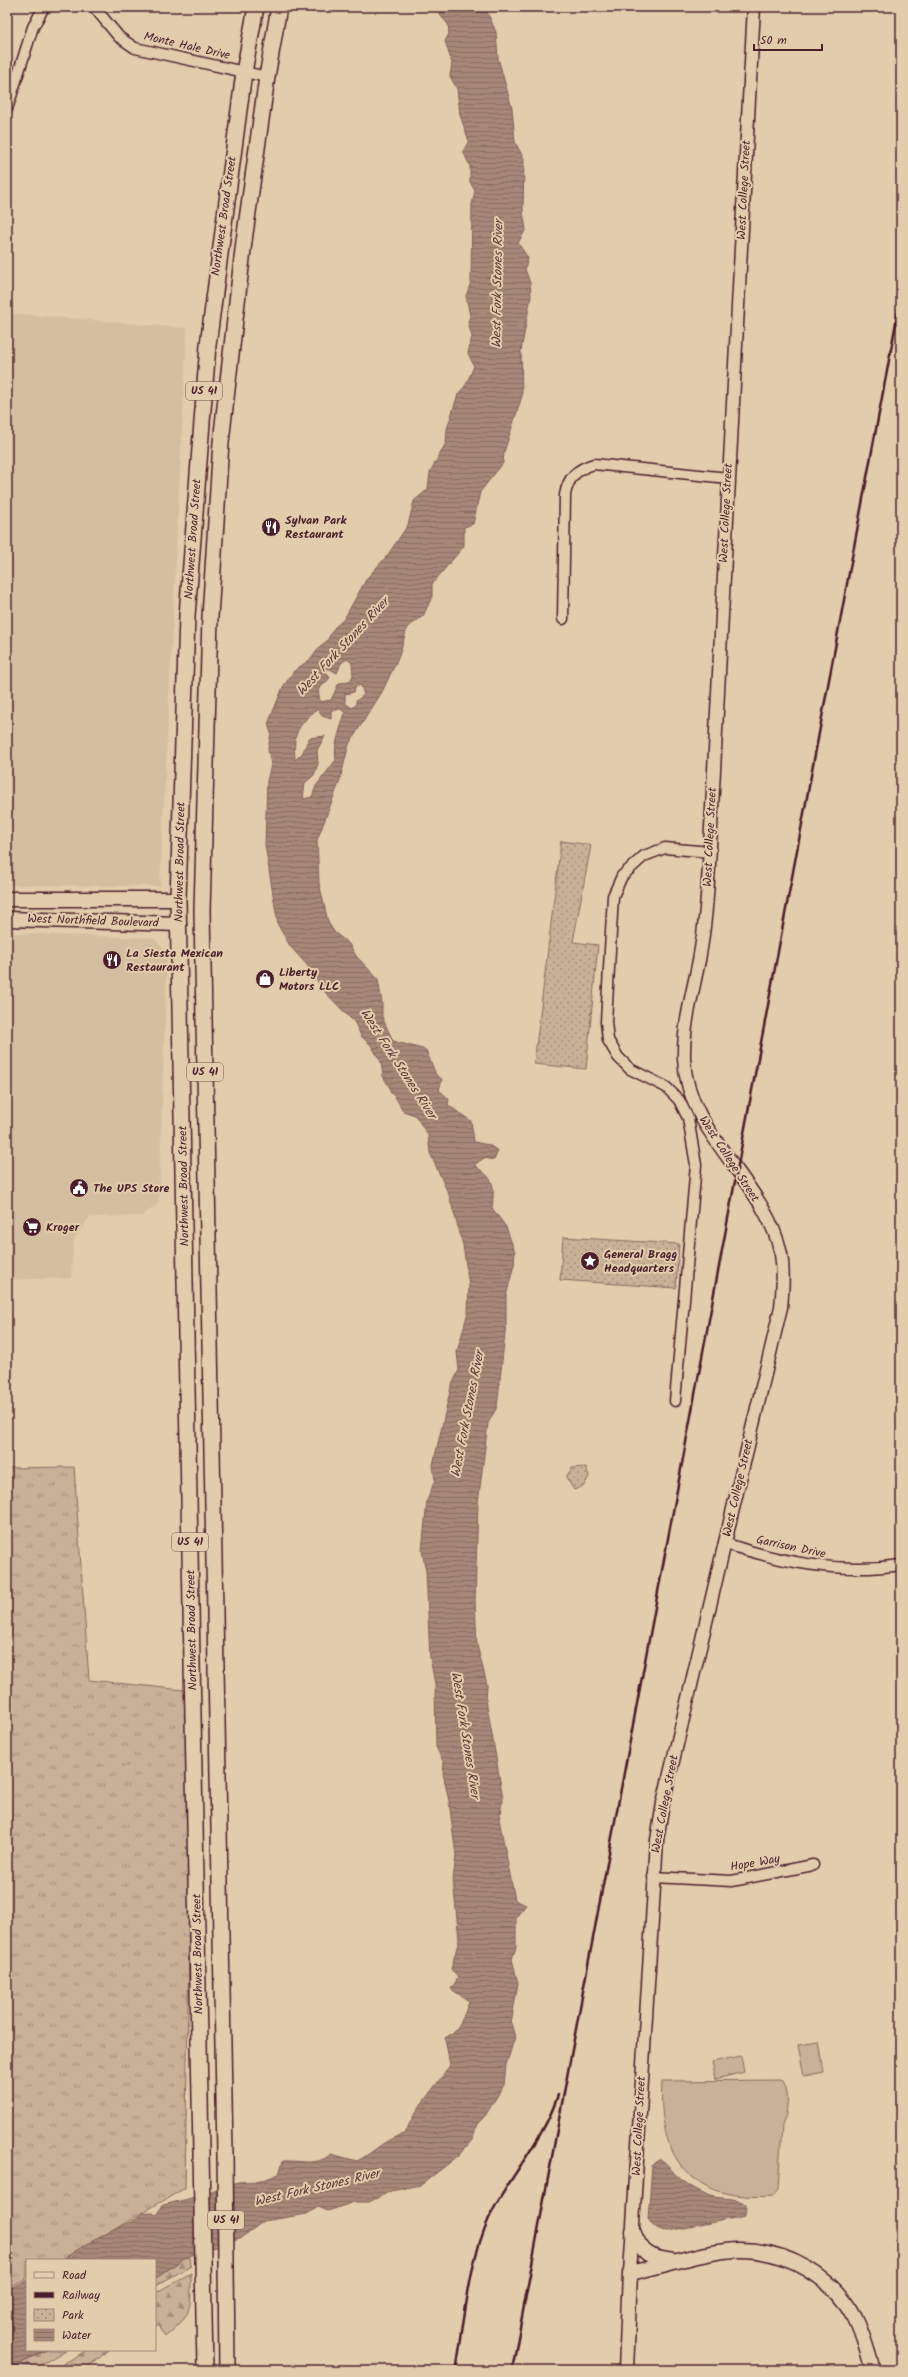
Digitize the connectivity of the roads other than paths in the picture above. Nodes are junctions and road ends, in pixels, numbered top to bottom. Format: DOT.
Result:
graph roads {
  1 [pos="44,7"];
  2 [pos="94,7"];
  3 [pos="256,7"];
  4 [pos="279,7"];
  5 [pos="754,7"];
  6 [pos="244,72"];
  7 [pos="267,76"];
  8 [pos="7,108"];
  9 [pos="230,172"];
  10 [pos="253,175"];
  11 [pos="220,239"];
  12 [pos="244,241"];
  13 [pos="200,441"];
  14 [pos="221,442"];
  15 [pos="728,478"];
  16 [pos="187,616"];
  17 [pos="210,617"];
  18 [pos="563,619"];
  19 [pos="710,852"];
  20 [pos="7,899"];
  21 [pos="178,899"];
  22 [pos="202,911"];
  23 [pos="7,919"];
  24 [pos="179,924"];
  25 [pos="184,1166"];
  26 [pos="206,1166"];
  27 [pos="185,1254"];
  28 [pos="208,1255"];
  29 [pos="210,1373"];
  30 [pos="187,1374"];
  31 [pos="676,1401"];
  32 [pos="724,1543"];
  33 [pos="901,1565"];
  34 [pos="217,1690"];
  35 [pos="193,1691"];
  36 [pos="196,1818"];
  37 [pos="219,1818"];
  38 [pos="813,1865"];
  39 [pos="653,1876"];
  40 [pos="633,2231"];
  41 [pos="682,2261"];
  42 [pos="630,2273"];
  43 [pos="205,2370"];
  44 [pos="227,2370"];
  45 [pos="626,2370"];
  46 [pos="873,2370"];
  1 -- 8 [label="street"];
  2 -- 6 [label="street, Monte Hale Drive"];
  3 -- 6 [label="main road, Northwest Broad Street / US 41"];
  4 -- 7 [label="main road, Northwest Broad Street / US 41"];
  5 -- 15 [label="street, West College Street"];
  6 -- 7 [label="street, Monte Hale Drive"];
  6 -- 9 [label="main road, Northwest Broad Street / US 41"];
  7 -- 10 [label="main road, Northwest Broad Street / US 41"];
  9 -- 10 [label="main road"];
  9 -- 11 [label="main road, Northwest Broad Street / US 41"];
  10 -- 12 [label="main road, Northwest Broad Street / US 41"];
  11 -- 12 [label="main road"];
  11 -- 13 [label="main road, Northwest Broad Street / US 41"];
  12 -- 14 [label="main road, Northwest Broad Street / US 41"];
  13 -- 14 [label="main road"];
  13 -- 16 [label="main road, Northwest Broad Street / US 41"];
  14 -- 17 [label="main road, Northwest Broad Street / US 41"];
  15 -- 18 [label="street"];
  15 -- 19 [label="street, West College Street"];
  16 -- 17 [label="main road"];
  16 -- 21 [label="main road, Northwest Broad Street / US 41"];
  17 -- 22 [label="main road, Northwest Broad Street / US 41"];
  19 -- 31 [label="street"];
  19 -- 32 [label="street, West College Street"];
  20 -- 21 [label="main road, West Northfield Boulevard"];
  21 -- 22 [label="main road"];
  21 -- 24 [label="main road, Northwest Broad Street / US 41"];
  22 -- 24 [label="main road"];
  22 -- 26 [label="main road, Northwest Broad Street / US 41"];
  23 -- 24 [label="main road, West Northfield Boulevard"];
  24 -- 25 [label="main road, Northwest Broad Street / US 41"];
  25 -- 26 [label="main road"];
  25 -- 27 [label="main road, Northwest Broad Street / US 41"];
  26 -- 28 [label="main road, Northwest Broad Street / US 41"];
  27 -- 28 [label="main road"];
  27 -- 30 [label="main road, Northwest Broad Street / US 41"];
  28 -- 29 [label="main road, Northwest Broad Street / US 41"];
  29 -- 30 [label="main road"];
  29 -- 34 [label="main road, Northwest Broad Street / US 41"];
  30 -- 35 [label="main road, Northwest Broad Street / US 41"];
  32 -- 33 [label="street, Garrison Drive"];
  32 -- 39 [label="street, West College Street"];
  34 -- 35 [label="main road"];
  34 -- 37 [label="main road, Northwest Broad Street / US 41"];
  35 -- 36 [label="main road, Northwest Broad Street / US 41"];
  36 -- 37 [label="main road"];
  36 -- 43 [label="main road, Northwest Broad Street / US 41"];
  37 -- 44 [label="main road, Northwest Broad Street / US 41"];
  38 -- 39 [label="street, Hope Way"];
  39 -- 40 [label="street, West College Street"];
  40 -- 41 [label="main road"];
  40 -- 42 [label="street, West College Street"];
  41 -- 42 [label="main road"];
  41 -- 46 [label="main road"];
  42 -- 45 [label="main road"];
}
